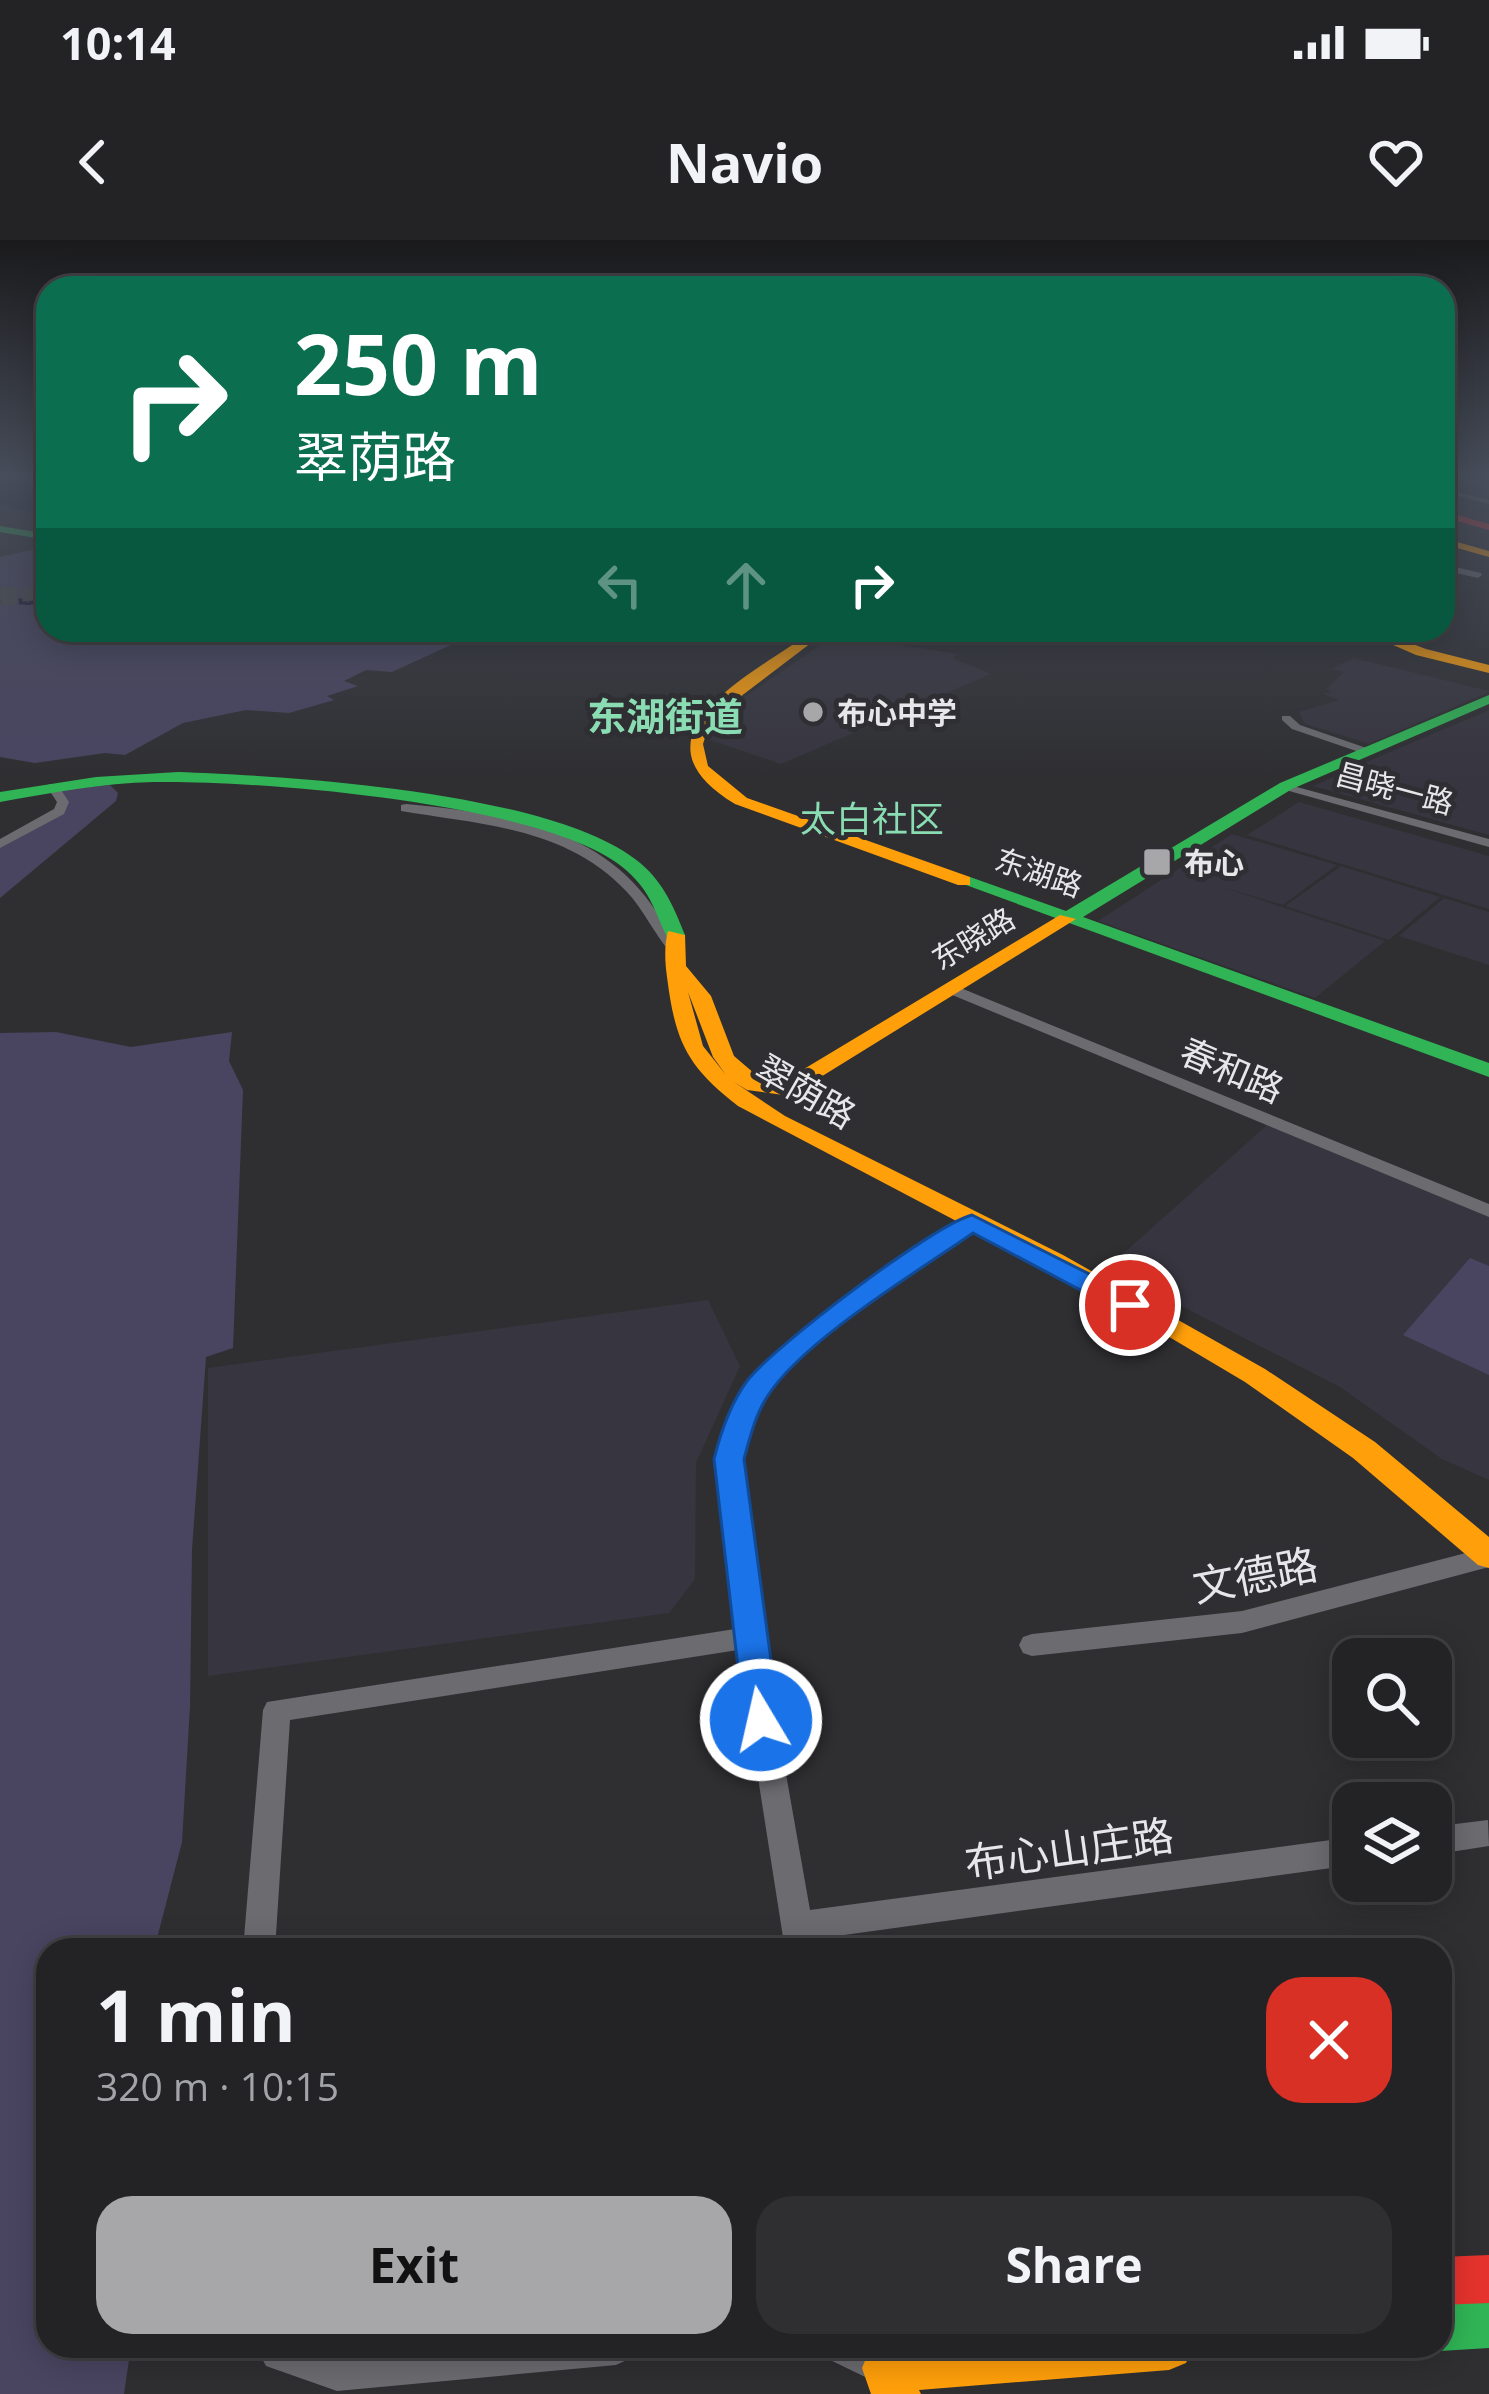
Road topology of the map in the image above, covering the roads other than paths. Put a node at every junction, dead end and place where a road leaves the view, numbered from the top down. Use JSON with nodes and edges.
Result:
{"nodes":[{"id":1,"x":806,"y":642,"type":"edge"},
{"id":2,"x":1397,"y":642,"type":"edge"},
{"id":3,"x":1412,"y":642,"type":"edge"},
{"id":4,"x":1489,"y":668,"type":"edge"},
{"id":5,"x":1489,"y":698,"type":"edge"},
{"id":6,"x":1286,"y":718,"type":"dead end"},
{"id":7,"x":1369,"y":751,"type":"junction"},
{"id":8,"x":1286,"y":786,"type":"junction"},
{"id":9,"x":53,"y":788,"type":"junction"},
{"id":10,"x":0,"y":797,"type":"edge"},
{"id":11,"x":406,"y":808,"type":"dead end"},
{"id":12,"x":1489,"y":843,"type":"edge"},
{"id":13,"x":0,"y":844,"type":"edge"},
{"id":14,"x":1071,"y":917,"type":"junction"},
{"id":15,"x":675,"y":958,"type":"junction"},
{"id":16,"x":951,"y":989,"type":"junction"},
{"id":17,"x":1489,"y":1070,"type":"edge"},
{"id":18,"x":1489,"y":1211,"type":"edge"},
{"id":19,"x":972,"y":1222,"type":"junction"},
{"id":20,"x":1489,"y":1557,"type":"edge"},
{"id":21,"x":749,"y":1638,"type":"junction"},
{"id":22,"x":1032,"y":1645,"type":"dead end"},
{"id":23,"x":1488,"y":1833,"type":"edge"},
{"id":24,"x":1452,"y":1838,"type":"edge"},
{"id":25,"x":1332,"y":1854,"type":"edge"},
{"id":26,"x":261,"y":1938,"type":"edge"},
{"id":27,"x":799,"y":1938,"type":"edge"},
{"id":28,"x":805,"y":1938,"type":"edge"},
{"id":29,"x":1489,"y":2279,"type":"edge"},
{"id":30,"x":1452,"y":2281,"type":"edge"},
{"id":31,"x":1489,"y":2324,"type":"edge"},
{"id":32,"x":1452,"y":2326,"type":"edge"},
{"id":33,"x":293,"y":2358,"type":"edge"},
{"id":34,"x":487,"y":2358,"type":"edge"},
{"id":35,"x":1028,"y":2358,"type":"edge"},
{"id":36,"x":887,"y":2370,"type":"edge"}],
"edges":[{"from":1,"to":14,"type":"main road","name":"东湖路"},
{"from":2,"to":4,"type":"main road"},
{"from":3,"to":4,"type":"main road"},
{"from":5,"to":7,"type":"main road","name":"东晓路"},
{"from":6,"to":7,"type":"street"},
{"from":7,"to":8,"type":"main road","name":"东晓路"},
{"from":8,"to":12,"type":"street","name":"昌晓一路"},
{"from":8,"to":14,"type":"main road","name":"东晓路"},
{"from":9,"to":10,"type":"main road","name":"翠荫路"},
{"from":9,"to":13,"type":"street"},
{"from":9,"to":15,"type":"main road","name":"翠荫路"},
{"from":11,"to":15,"type":"street"},
{"from":14,"to":16,"type":"main road","name":"东晓路"},
{"from":14,"to":17,"type":"main road","name":"东湖路"},
{"from":15,"to":16,"type":"main road","name":"东晓路"},
{"from":15,"to":19,"type":"main road","name":"翠荫路"},
{"from":16,"to":18,"type":"street","name":"春和路"},
{"from":19,"to":20,"type":"main road","name":"翠荫路"},
{"from":19,"to":21,"type":"street"},
{"from":20,"to":22,"type":"street","name":"文德路"},
{"from":21,"to":26,"type":"street"},
{"from":21,"to":27,"type":"street"},
{"from":23,"to":24,"type":"street"},
{"from":25,"to":28,"type":"street","name":"布心山庄路"},
{"from":29,"to":30,"type":"main road"},
{"from":31,"to":32,"type":"main road"},
{"from":33,"to":34,"type":"street"},
{"from":35,"to":36,"type":"main road"}]}
